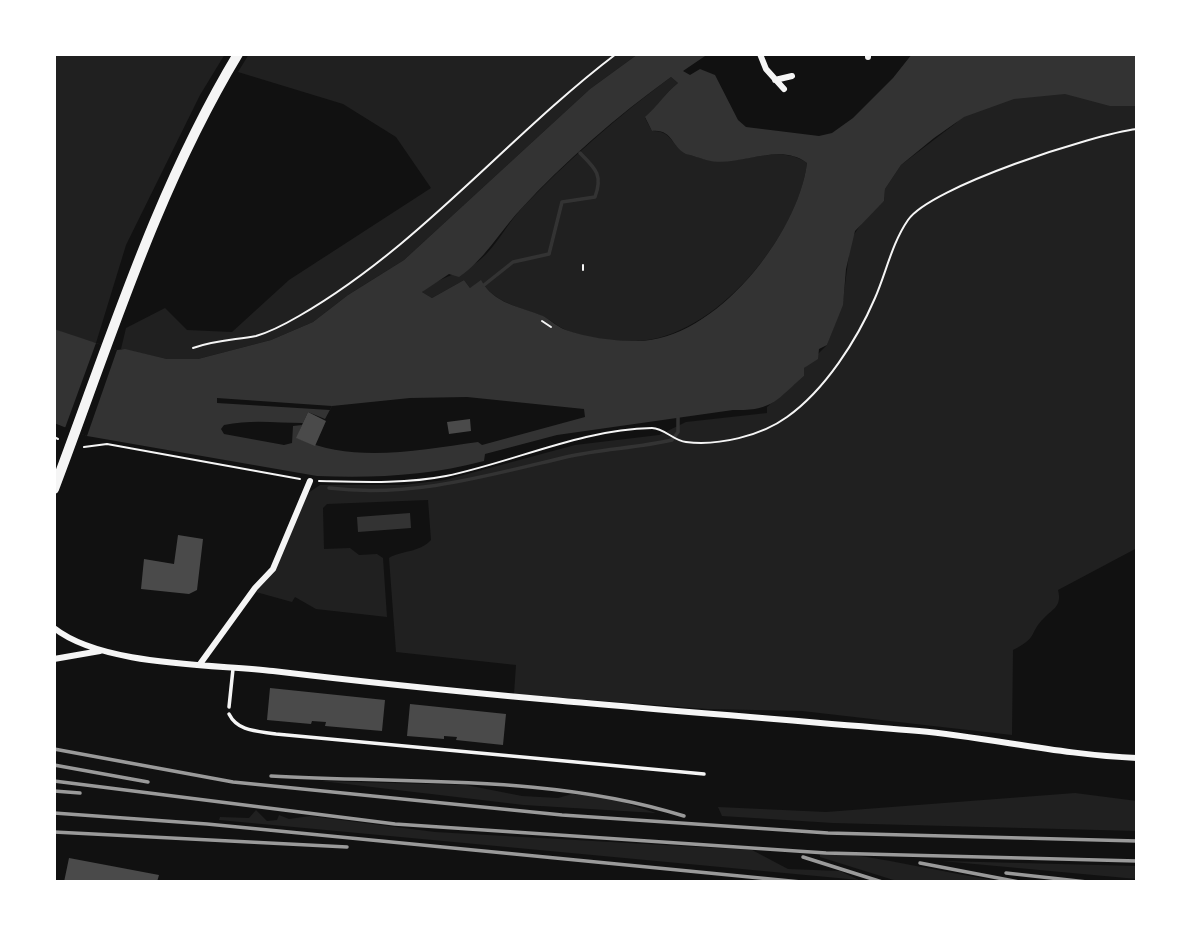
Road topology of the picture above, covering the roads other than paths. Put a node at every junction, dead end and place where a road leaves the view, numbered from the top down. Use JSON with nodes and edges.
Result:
{"nodes":[{"id":1,"x":238,"y":54,"type":"edge"},
{"id":2,"x":760,"y":54,"type":"edge"},
{"id":3,"x":792,"y":76,"type":"dead end"},
{"id":4,"x":775,"y":80,"type":"junction"},
{"id":5,"x":784,"y":89,"type":"dead end"},
{"id":6,"x":310,"y":481,"type":"road end"},
{"id":7,"x":54,"y":489,"type":"edge"},
{"id":8,"x":54,"y":628,"type":"edge"},
{"id":9,"x":100,"y":651,"type":"junction"},
{"id":10,"x":54,"y":659,"type":"edge"},
{"id":11,"x":201,"y":664,"type":"junction"},
{"id":12,"x":233,"y":667,"type":"junction"},
{"id":13,"x":229,"y":707,"type":"dead end"},
{"id":14,"x":229,"y":714,"type":"dead end"},
{"id":15,"x":1137,"y":758,"type":"edge"},
{"id":16,"x":704,"y":775,"type":"dead end"}],
"edges":[{"from":1,"to":7,"type":"main road"},
{"from":2,"to":4,"type":"street"},
{"from":3,"to":4,"type":"street"},
{"from":4,"to":5,"type":"street"},
{"from":6,"to":11,"type":"street"},
{"from":8,"to":9,"type":"street"},
{"from":9,"to":10,"type":"street"},
{"from":9,"to":11,"type":"street"},
{"from":11,"to":12,"type":"street"},
{"from":12,"to":13,"type":"lane"},
{"from":12,"to":15,"type":"street"},
{"from":14,"to":16,"type":"lane"}]}
